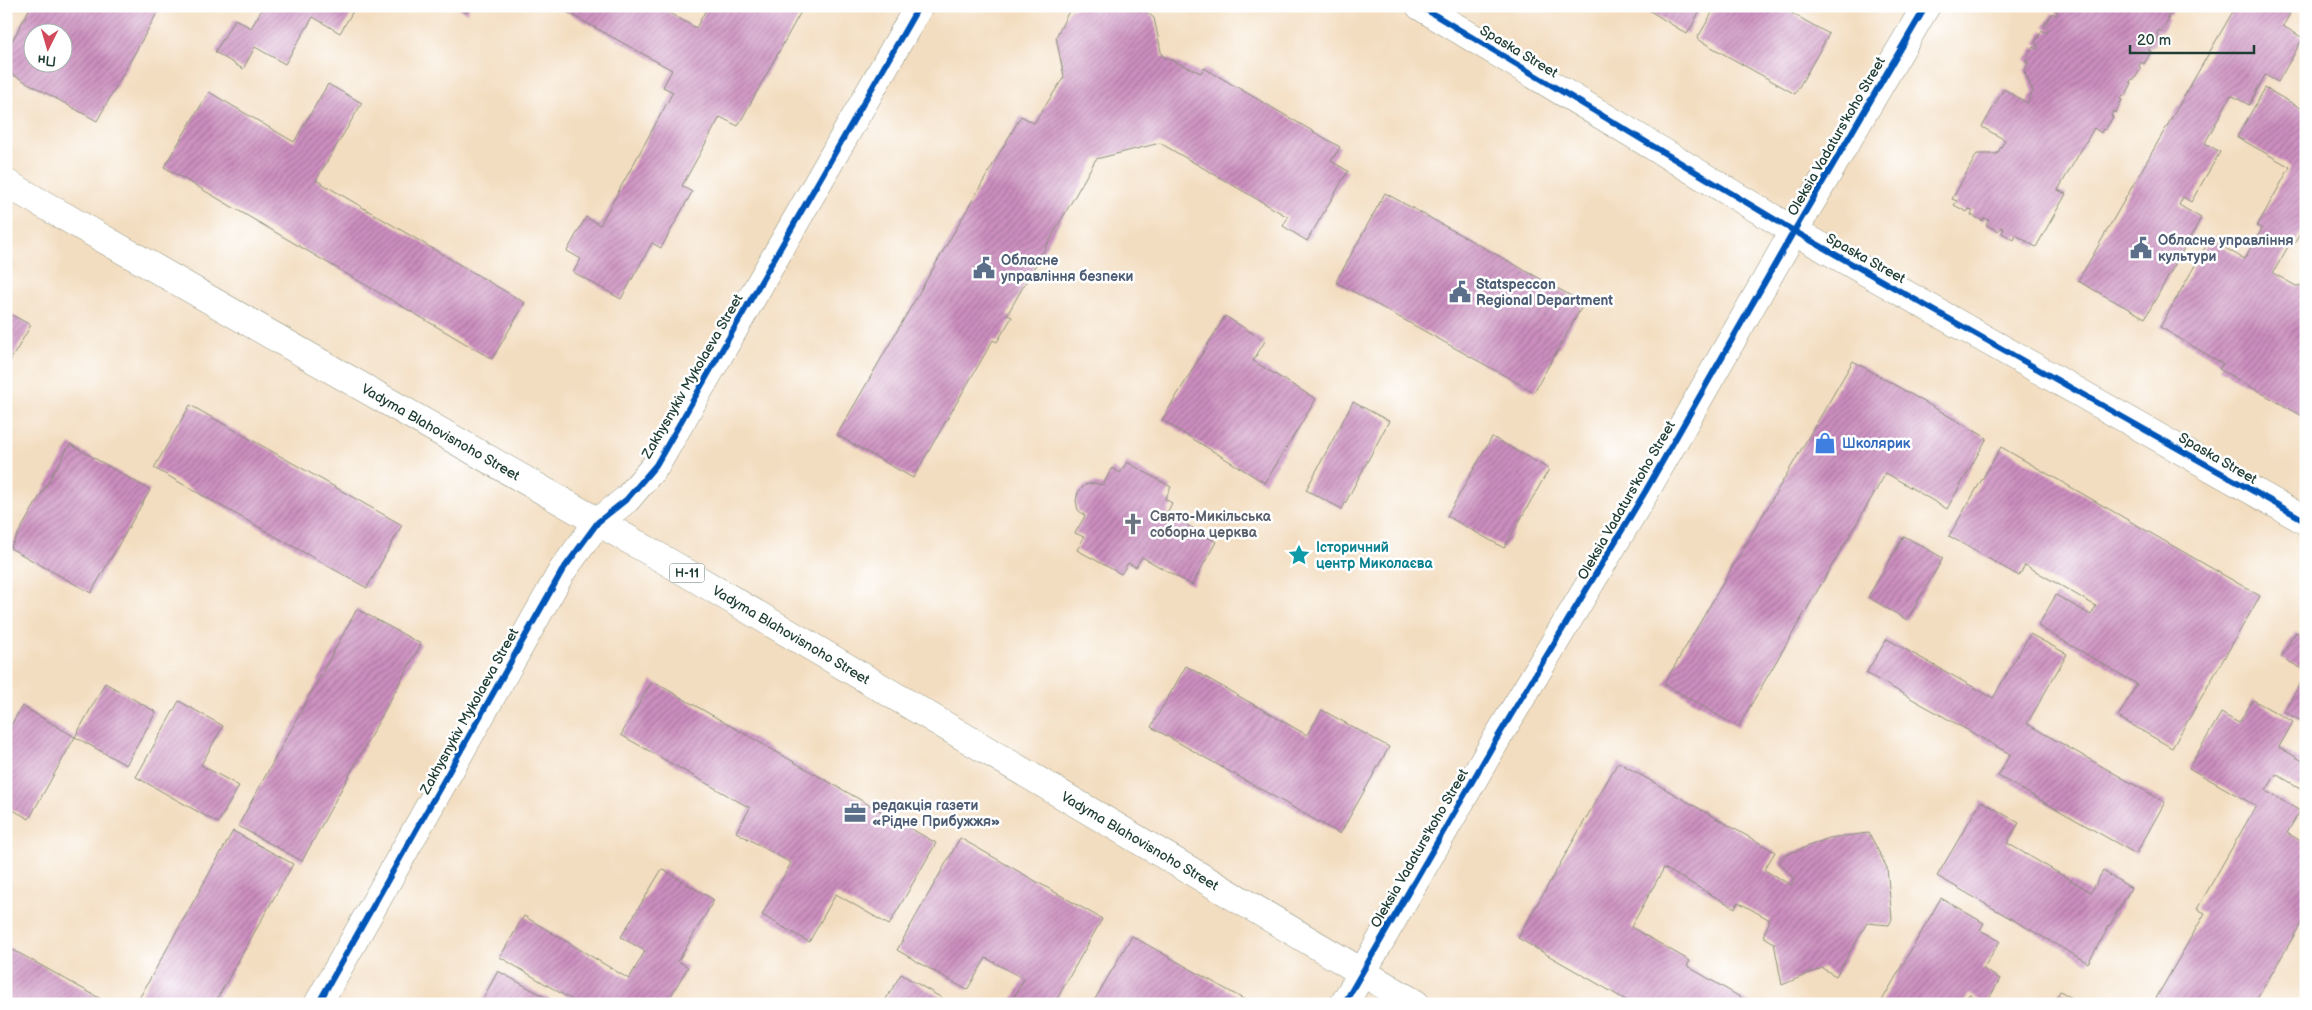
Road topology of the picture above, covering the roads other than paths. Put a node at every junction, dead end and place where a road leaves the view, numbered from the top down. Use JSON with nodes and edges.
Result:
{"nodes":[{"id":1,"x":919,"y":6,"type":"edge"},
{"id":2,"x":1420,"y":6,"type":"edge"},
{"id":3,"x":1926,"y":6,"type":"edge"},
{"id":4,"x":6,"y":183,"type":"edge"},
{"id":5,"x":1794,"y":231,"type":"junction"},
{"id":6,"x":598,"y":522,"type":"junction"},
{"id":7,"x":2306,"y":522,"type":"edge"},
{"id":8,"x":1362,"y":972,"type":"junction"},
{"id":9,"x":318,"y":1004,"type":"edge"},
{"id":10,"x":1344,"y":1004,"type":"edge"},
{"id":11,"x":1416,"y":1004,"type":"edge"}],
"edges":[{"from":1,"to":6,"type":"street","name":"Zakhysnykiv Mykolaeva Street"},
{"from":2,"to":5,"type":"street","name":"Spaska Street"},
{"from":3,"to":5,"type":"street","name":"Oleksia Vadaturs'koho Street"},
{"from":4,"to":6,"type":"street","name":"Vadyma Blahovisnoho Street","number":"Н-11"},
{"from":5,"to":7,"type":"street","name":"Spaska Street"},
{"from":5,"to":8,"type":"street","name":"Oleksia Vadaturs'koho Street"},
{"from":6,"to":8,"type":"street","name":"Vadyma Blahovisnoho Street","number":"Н-11"},
{"from":6,"to":9,"type":"street","name":"Zakhysnykiv Mykolaeva Street"},
{"from":8,"to":10,"type":"street","name":"Oleksia Vadaturs'koho Street"},
{"from":8,"to":11,"type":"street","name":"Vadyma Blahovisnoho Street","number":"Н-11"}]}
